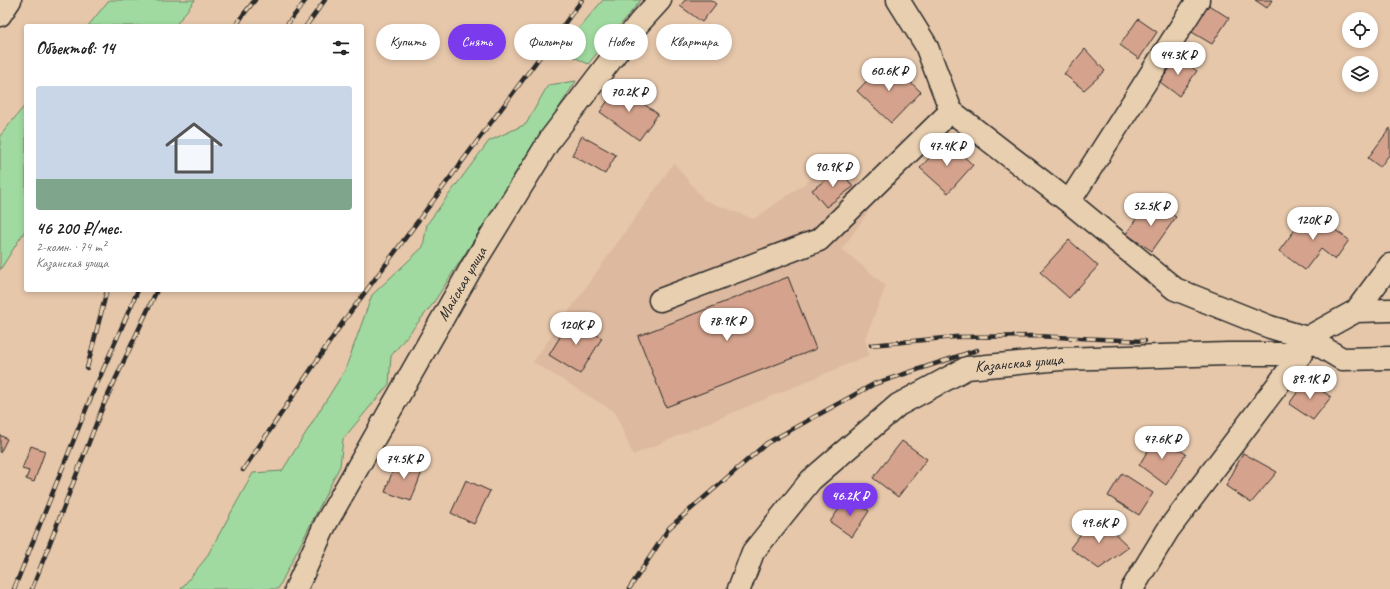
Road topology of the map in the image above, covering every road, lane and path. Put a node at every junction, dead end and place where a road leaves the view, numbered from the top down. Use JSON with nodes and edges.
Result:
{"nodes":[{"id":1,"x":10,"y":0,"type":"edge"},
{"id":2,"x":660,"y":0,"type":"edge"},
{"id":3,"x":898,"y":0,"type":"edge"},
{"id":4,"x":1198,"y":0,"type":"edge"},
{"id":5,"x":0,"y":15,"type":"edge"},
{"id":6,"x":951,"y":111,"type":"junction"},
{"id":7,"x":1069,"y":202,"type":"junction"},
{"id":8,"x":1390,"y":264,"type":"edge"},
{"id":9,"x":660,"y":300,"type":"dead end"},
{"id":10,"x":1390,"y":310,"type":"edge"},
{"id":11,"x":1356,"y":311,"type":"junction"},
{"id":12,"x":1304,"y":346,"type":"junction"},
{"id":13,"x":1390,"y":358,"type":"edge"},
{"id":14,"x":296,"y":589,"type":"edge"},
{"id":15,"x":738,"y":589,"type":"edge"},
{"id":16,"x":1132,"y":589,"type":"edge"}],
"edges":[{"from":1,"to":5,"type":"street"},
{"from":2,"to":14,"type":"street","name":"Майская улица"},
{"from":3,"to":6,"type":"street"},
{"from":4,"to":7,"type":"street"},
{"from":6,"to":7,"type":"street"},
{"from":6,"to":9,"type":"street"},
{"from":7,"to":12,"type":"street"},
{"from":8,"to":11,"type":"street"},
{"from":10,"to":11,"type":"street"},
{"from":11,"to":12,"type":"street"},
{"from":12,"to":13,"type":"street"},
{"from":12,"to":15,"type":"street","name":"Казанская улица"},
{"from":12,"to":16,"type":"street"}]}
